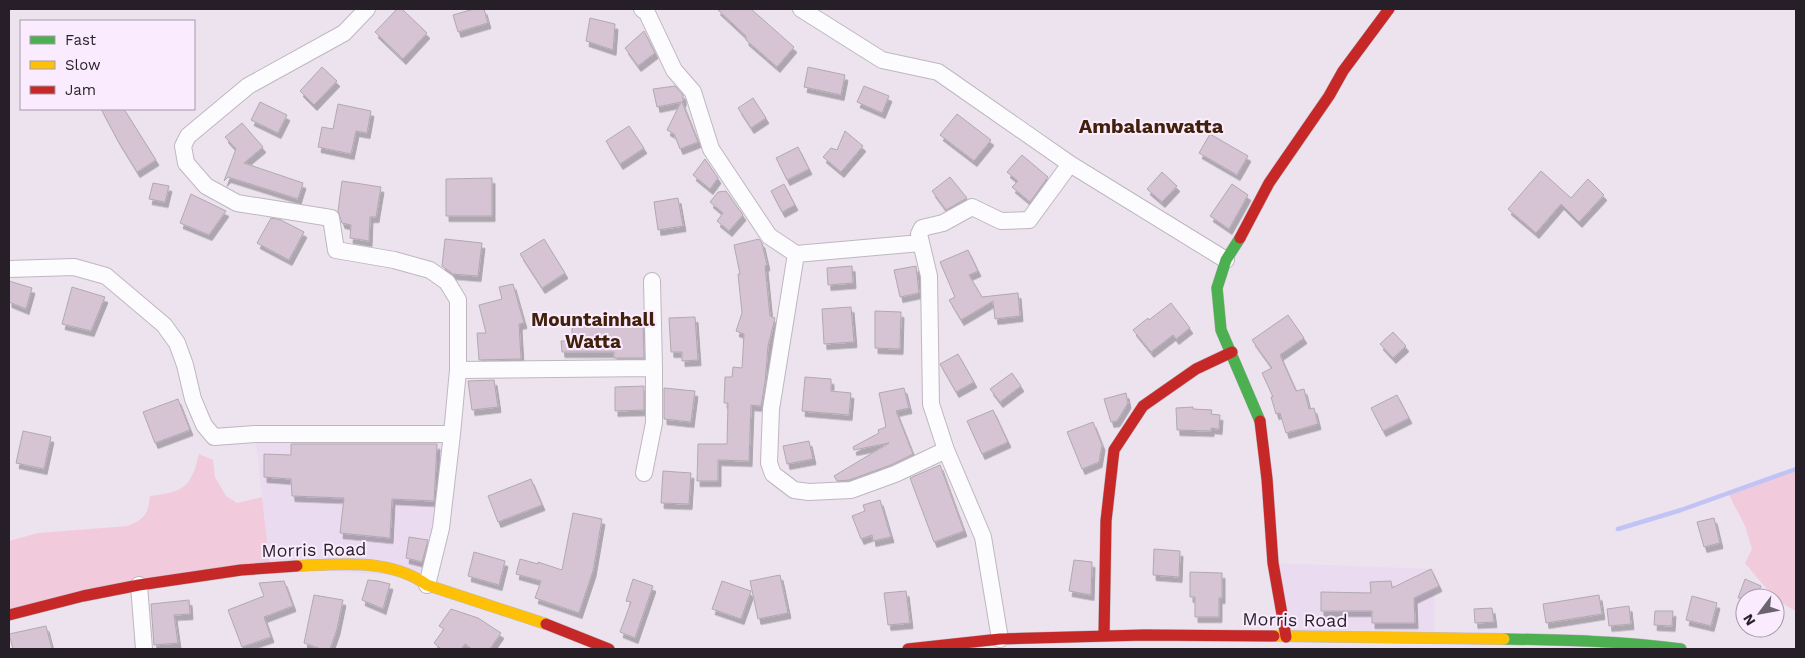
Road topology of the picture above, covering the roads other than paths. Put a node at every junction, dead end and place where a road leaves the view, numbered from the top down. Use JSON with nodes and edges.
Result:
{"nodes":[{"id":1,"x":367,"y":9,"type":"edge"},
{"id":2,"x":642,"y":9,"type":"edge"},
{"id":3,"x":801,"y":9,"type":"edge"},
{"id":4,"x":1389,"y":9,"type":"edge"},
{"id":5,"x":1070,"y":164,"type":"junction"},
{"id":6,"x":921,"y":243,"type":"junction"},
{"id":7,"x":796,"y":254,"type":"junction"},
{"id":8,"x":1226,"y":260,"type":"junction"},
{"id":9,"x":9,"y":269,"type":"edge"},
{"id":10,"x":652,"y":281,"type":"dead end"},
{"id":11,"x":1232,"y":352,"type":"junction"},
{"id":12,"x":654,"y":368,"type":"junction"},
{"id":13,"x":458,"y":370,"type":"junction"},
{"id":14,"x":452,"y":434,"type":"junction"},
{"id":15,"x":946,"y":450,"type":"junction"},
{"id":16,"x":644,"y":473,"type":"dead end"},
{"id":17,"x":139,"y":584,"type":"junction"},
{"id":18,"x":428,"y":584,"type":"junction"},
{"id":19,"x":9,"y":615,"type":"edge"},
{"id":20,"x":1144,"y":634,"type":"junction"},
{"id":21,"x":1104,"y":636,"type":"junction"},
{"id":22,"x":1286,"y":637,"type":"junction"},
{"id":23,"x":1000,"y":639,"type":"junction"},
{"id":24,"x":144,"y":649,"type":"edge"},
{"id":25,"x":609,"y":649,"type":"edge"},
{"id":26,"x":908,"y":649,"type":"edge"},
{"id":27,"x":1144,"y":649,"type":"edge"},
{"id":28,"x":1681,"y":649,"type":"edge"}],
"edges":[{"from":1,"to":13,"type":"street"},
{"from":2,"to":7,"type":"street"},
{"from":3,"to":5,"type":"street"},
{"from":4,"to":8,"type":"main road"},
{"from":5,"to":6,"type":"street"},
{"from":5,"to":8,"type":"street"},
{"from":6,"to":7,"type":"street"},
{"from":6,"to":15,"type":"street"},
{"from":7,"to":15,"type":"street"},
{"from":8,"to":11,"type":"main road"},
{"from":9,"to":14,"type":"street"},
{"from":10,"to":12,"type":"street"},
{"from":11,"to":21,"type":"main road"},
{"from":11,"to":22,"type":"main road"},
{"from":12,"to":13,"type":"street"},
{"from":12,"to":16,"type":"street"},
{"from":13,"to":14,"type":"street"},
{"from":14,"to":18,"type":"street"},
{"from":15,"to":23,"type":"street"},
{"from":17,"to":18,"type":"main road","name":"Morris Road"},
{"from":17,"to":19,"type":"main road","name":"Morris Road"},
{"from":17,"to":24,"type":"street"},
{"from":18,"to":25,"type":"main road","name":"Morris Road"},
{"from":20,"to":21,"type":"main road","name":"Morris Road"},
{"from":20,"to":22,"type":"main road","name":"Morris Road"},
{"from":20,"to":27,"type":"main road"},
{"from":21,"to":23,"type":"main road","name":"Morris Road"},
{"from":22,"to":28,"type":"main road","name":"Morris Road"},
{"from":23,"to":26,"type":"main road","name":"Morris Road"}]}
